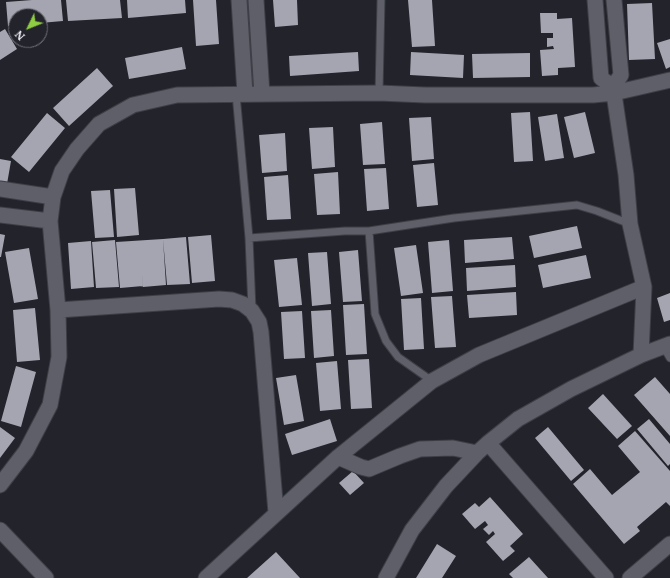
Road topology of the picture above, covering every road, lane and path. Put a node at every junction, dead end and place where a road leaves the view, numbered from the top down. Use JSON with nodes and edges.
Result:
{"nodes":[{"id":1,"x":239,"y":0,"type":"edge"},
{"id":2,"x":256,"y":0,"type":"edge"},
{"id":3,"x":381,"y":0,"type":"edge"},
{"id":4,"x":594,"y":0,"type":"edge"},
{"id":5,"x":614,"y":0,"type":"edge"},
{"id":6,"x":670,"y":80,"type":"edge"},
{"id":7,"x":613,"y":90,"type":"junction"},
{"id":8,"x":379,"y":93,"type":"junction"},
{"id":9,"x":240,"y":94,"type":"junction"},
{"id":10,"x":262,"y":94,"type":"junction"},
{"id":11,"x":0,"y":189,"type":"edge"},
{"id":12,"x":53,"y":197,"type":"junction"},
{"id":13,"x":0,"y":215,"type":"edge"},
{"id":14,"x":50,"y":222,"type":"junction"},
{"id":15,"x":630,"y":224,"type":"junction"},
{"id":16,"x":368,"y":231,"type":"junction"},
{"id":17,"x":249,"y":238,"type":"junction"},
{"id":18,"x":644,"y":287,"type":"junction"},
{"id":19,"x":58,"y":310,"type":"junction"},
{"id":20,"x":252,"y":312,"type":"junction"},
{"id":21,"x":668,"y":350,"type":"edge"},
{"id":22,"x":641,"y":355,"type":"junction"},
{"id":23,"x":432,"y":381,"type":"junction"},
{"id":24,"x":488,"y":443,"type":"junction"},
{"id":25,"x":477,"y":453,"type":"junction"},
{"id":26,"x":338,"y":457,"type":"junction"},
{"id":27,"x":0,"y":485,"type":"edge"},
{"id":28,"x":276,"y":513,"type":"junction"},
{"id":29,"x":0,"y":530,"type":"edge"},
{"id":30,"x":670,"y":544,"type":"edge"},
{"id":31,"x":46,"y":578,"type":"edge"},
{"id":32,"x":206,"y":578,"type":"edge"},
{"id":33,"x":386,"y":578,"type":"edge"},
{"id":34,"x":606,"y":578,"type":"edge"},
{"id":35,"x":630,"y":578,"type":"edge"}],
"edges":[{"from":1,"to":9,"type":"street"},
{"from":2,"to":10,"type":"street"},
{"from":3,"to":8,"type":"lane"},
{"from":4,"to":7,"type":"street"},
{"from":5,"to":7,"type":"street"},
{"from":6,"to":7,"type":"street"},
{"from":7,"to":8,"type":"street"},
{"from":7,"to":15,"type":"street"},
{"from":8,"to":10,"type":"street"},
{"from":9,"to":10,"type":"street"},
{"from":9,"to":12,"type":"street"},
{"from":9,"to":17,"type":"lane"},
{"from":11,"to":12,"type":"street"},
{"from":12,"to":14,"type":"street"},
{"from":13,"to":14,"type":"street"},
{"from":14,"to":19,"type":"street"},
{"from":15,"to":16,"type":"lane"},
{"from":15,"to":18,"type":"street"},
{"from":16,"to":17,"type":"lane"},
{"from":16,"to":23,"type":"lane"},
{"from":17,"to":20,"type":"lane"},
{"from":18,"to":22,"type":"street"},
{"from":18,"to":23,"type":"street"},
{"from":19,"to":20,"type":"street"},
{"from":19,"to":27,"type":"street"},
{"from":20,"to":28,"type":"street"},
{"from":21,"to":22,"type":"street"},
{"from":22,"to":24,"type":"street"},
{"from":23,"to":26,"type":"street"},
{"from":24,"to":25,"type":"street"},
{"from":24,"to":34,"type":"street"},
{"from":25,"to":26,"type":"street"},
{"from":25,"to":33,"type":"street"},
{"from":26,"to":28,"type":"street"},
{"from":28,"to":32,"type":"street"},
{"from":29,"to":31,"type":"street"},
{"from":30,"to":35,"type":"street"}]}
